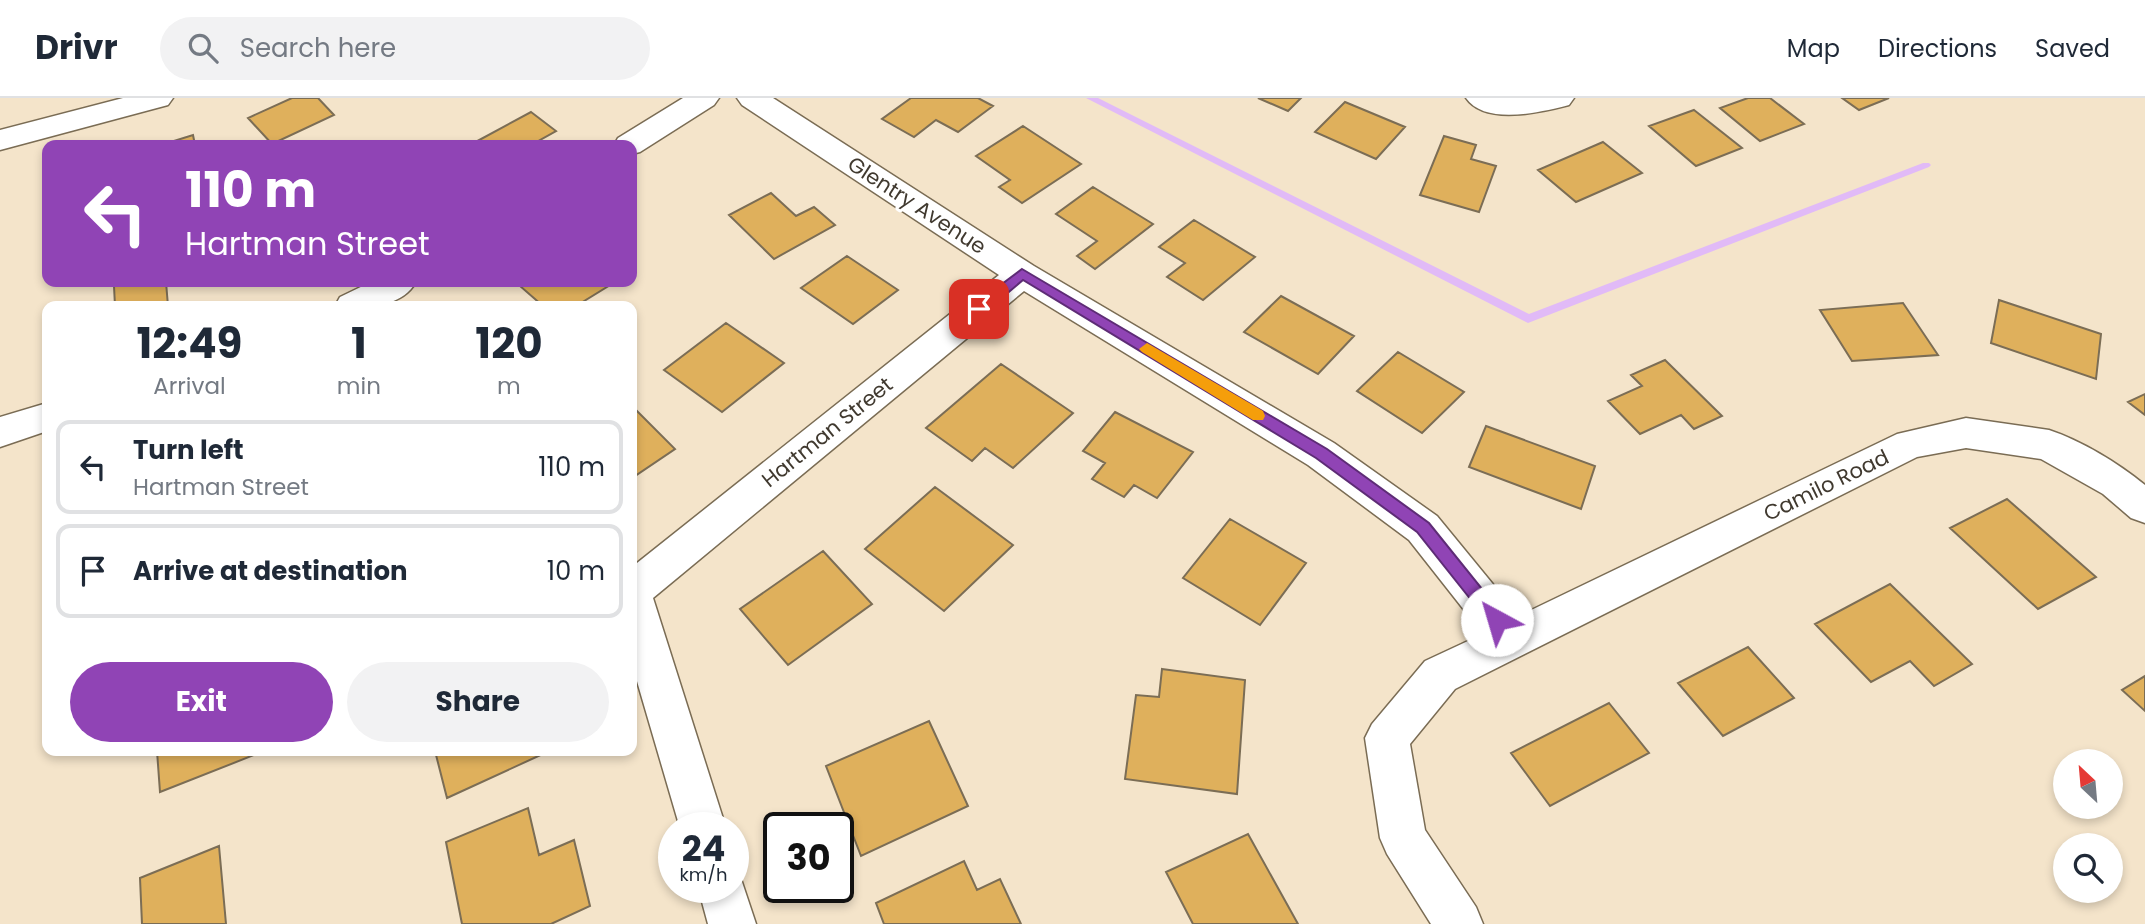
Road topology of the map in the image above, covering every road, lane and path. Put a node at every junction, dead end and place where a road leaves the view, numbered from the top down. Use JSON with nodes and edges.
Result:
{"nodes":[{"id":1,"x":158,"y":98,"type":"edge"},
{"id":2,"x":704,"y":98,"type":"edge"},
{"id":3,"x":752,"y":98,"type":"edge"},
{"id":4,"x":1480,"y":98,"type":"edge"},
{"id":5,"x":1559,"y":98,"type":"edge"},
{"id":6,"x":0,"y":140,"type":"edge"},
{"id":7,"x":637,"y":140,"type":"edge"},
{"id":8,"x":1022,"y":274,"type":"junction"},
{"id":9,"x":389,"y":287,"type":"edge"},
{"id":10,"x":362,"y":301,"type":"edge"},
{"id":11,"x":42,"y":418,"type":"edge"},
{"id":12,"x":0,"y":432,"type":"edge"},
{"id":13,"x":2145,"y":507,"type":"edge"},
{"id":14,"x":637,"y":589,"type":"edge"},
{"id":15,"x":637,"y":610,"type":"edge"},
{"id":16,"x":1512,"y":639,"type":"junction"},
{"id":17,"x":698,"y":812,"type":"edge"},
{"id":18,"x":726,"y":903,"type":"edge"},
{"id":19,"x":732,"y":924,"type":"edge"},
{"id":20,"x":1459,"y":924,"type":"edge"}],
"edges":[{"from":1,"to":6,"type":"street"},
{"from":2,"to":7,"type":"street"},
{"from":3,"to":8,"type":"street","name":"Glentry Avenue"},
{"from":4,"to":5,"type":"street"},
{"from":8,"to":14,"type":"street","name":"Hartman Street"},
{"from":8,"to":16,"type":"street","name":"Glentry Avenue"},
{"from":9,"to":10,"type":"street"},
{"from":11,"to":12,"type":"street"},
{"from":13,"to":16,"type":"street","name":"Camilo Road"},
{"from":15,"to":17,"type":"street","name":"Hartman Street"},
{"from":16,"to":20,"type":"street","name":"Camilo Road"},
{"from":18,"to":19,"type":"street"}]}
